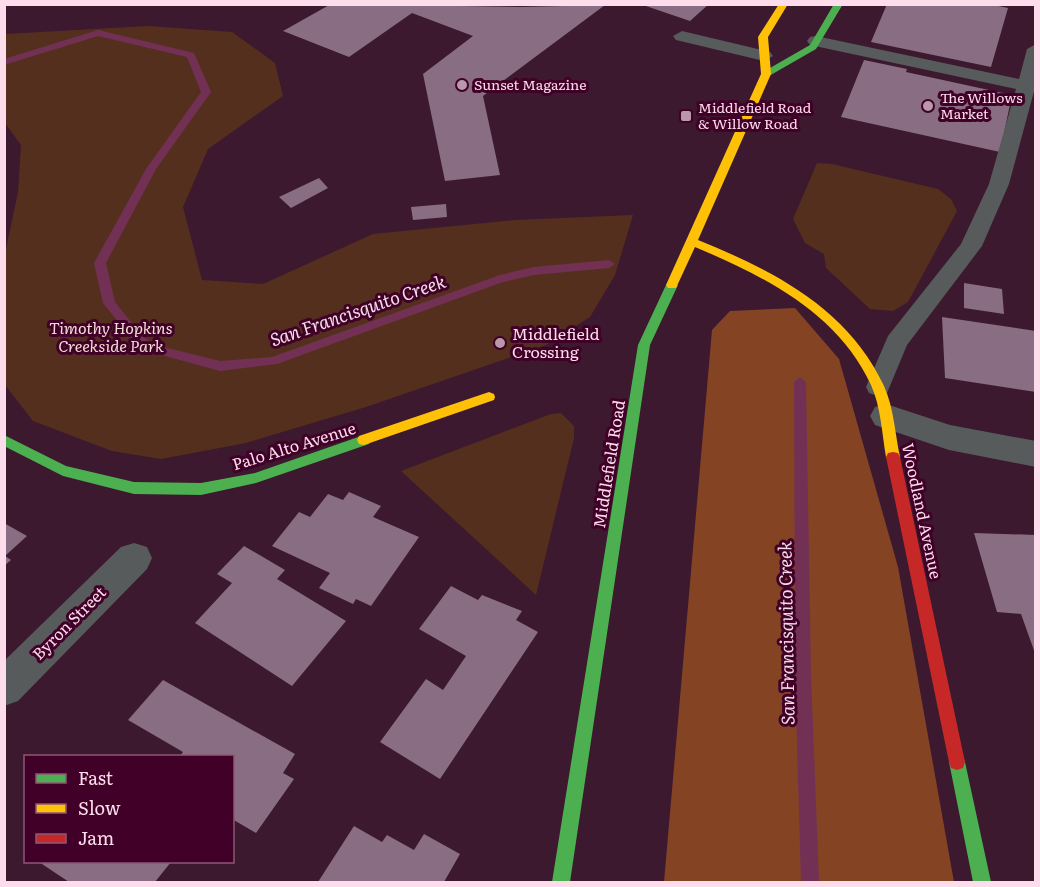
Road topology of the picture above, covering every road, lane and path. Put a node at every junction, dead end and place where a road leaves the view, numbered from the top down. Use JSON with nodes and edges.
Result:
{"nodes":[{"id":1,"x":784,"y":4,"type":"edge"},
{"id":2,"x":839,"y":4,"type":"edge"},
{"id":3,"x":682,"y":36,"type":"dead end"},
{"id":4,"x":816,"y":41,"type":"junction"},
{"id":5,"x":1035,"y":50,"type":"edge"},
{"id":6,"x":764,"y":56,"type":"junction"},
{"id":7,"x":766,"y":74,"type":"junction"},
{"id":8,"x":1026,"y":86,"type":"junction"},
{"id":9,"x":690,"y":241,"type":"junction"},
{"id":10,"x":489,"y":396,"type":"dead end"},
{"id":11,"x":882,"y":402,"type":"junction"},
{"id":12,"x":4,"y":440,"type":"edge"},
{"id":13,"x":1035,"y":454,"type":"edge"},
{"id":14,"x":134,"y":558,"type":"dead end"},
{"id":15,"x":4,"y":688,"type":"edge"},
{"id":16,"x":561,"y":882,"type":"edge"},
{"id":17,"x":982,"y":882,"type":"edge"}],
"edges":[{"from":1,"to":6,"type":"main road"},
{"from":2,"to":4,"type":"main road"},
{"from":3,"to":6,"type":"lane"},
{"from":4,"to":7,"type":"main road"},
{"from":4,"to":8,"type":"lane"},
{"from":5,"to":8,"type":"lane"},
{"from":6,"to":7,"type":"main road"},
{"from":7,"to":9,"type":"main road","name":"Middlefield Road"},
{"from":8,"to":11,"type":"lane"},
{"from":9,"to":11,"type":"main road","name":"Woodland Avenue"},
{"from":9,"to":16,"type":"main road","name":"Middlefield Road"},
{"from":10,"to":12,"type":"main road","name":"Palo Alto Avenue"},
{"from":11,"to":13,"type":"street"},
{"from":11,"to":17,"type":"main road","name":"Woodland Avenue"},
{"from":14,"to":15,"type":"street","name":"Byron Street"}]}
